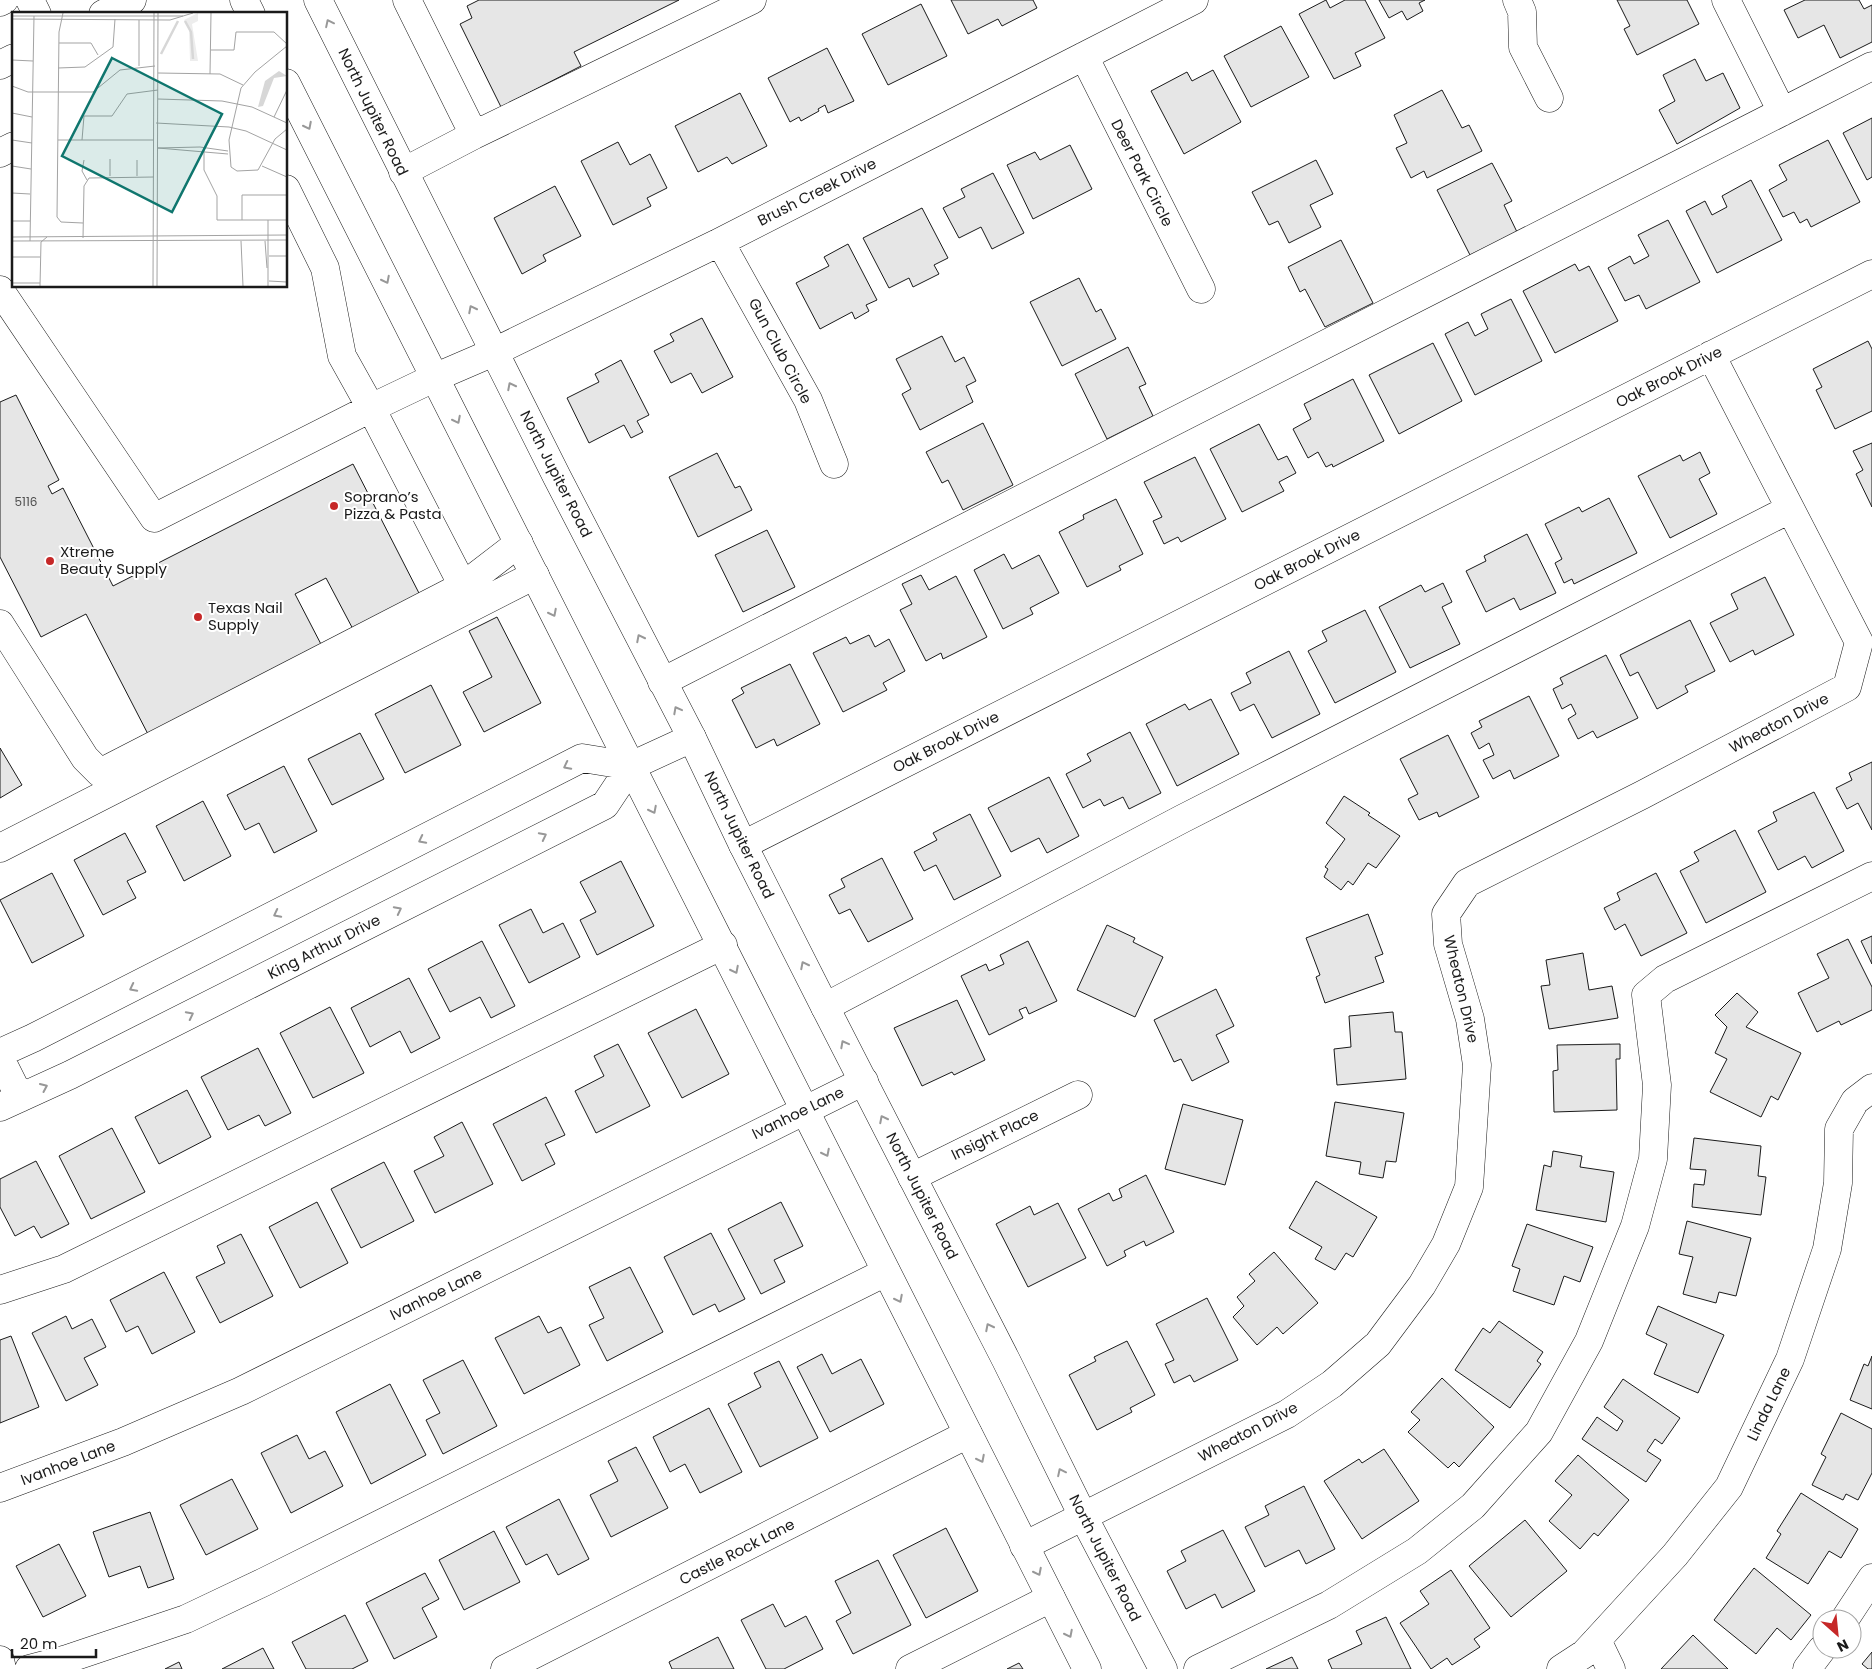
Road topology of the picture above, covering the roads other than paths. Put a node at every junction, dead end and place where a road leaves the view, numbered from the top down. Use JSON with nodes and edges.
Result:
{"nodes":[{"id":1,"x":4,"y":0,"type":"edge"},
{"id":2,"x":30,"y":0,"type":"edge"},
{"id":3,"x":132,"y":0,"type":"edge"},
{"id":4,"x":244,"y":0,"type":"edge"},
{"id":5,"x":318,"y":0,"type":"edge"},
{"id":6,"x":407,"y":0,"type":"edge"},
{"id":7,"x":752,"y":0,"type":"edge"},
{"id":8,"x":1194,"y":0,"type":"edge"},
{"id":9,"x":1517,"y":0,"type":"edge"},
{"id":10,"x":1726,"y":0,"type":"edge"},
{"id":11,"x":0,"y":2,"type":"edge"},
{"id":12,"x":36,"y":12,"type":"edge"},
{"id":13,"x":108,"y":12,"type":"edge"},
{"id":14,"x":250,"y":12,"type":"edge"},
{"id":15,"x":1084,"y":56,"type":"junction"},
{"id":16,"x":12,"y":59,"type":"edge"},
{"id":17,"x":0,"y":65,"type":"edge"},
{"id":18,"x":1872,"y":66,"type":"edge"},
{"id":19,"x":288,"y":86,"type":"edge"},
{"id":20,"x":1549,"y":98,"type":"dead end"},
{"id":21,"x":1782,"y":112,"type":"junction"},
{"id":22,"x":474,"y":135,"type":"junction"},
{"id":23,"x":12,"y":147,"type":"edge"},
{"id":24,"x":0,"y":153,"type":"edge"},
{"id":25,"x":403,"y":172,"type":"junction"},
{"id":26,"x":288,"y":193,"type":"edge"},
{"id":27,"x":720,"y":242,"type":"junction"},
{"id":28,"x":1872,"y":274,"type":"edge"},
{"id":29,"x":1201,"y":289,"type":"dead end"},
{"id":30,"x":0,"y":290,"type":"edge"},
{"id":31,"x":494,"y":352,"type":"junction"},
{"id":32,"x":1711,"y":355,"type":"junction"},
{"id":33,"x":436,"y":377,"type":"junction"},
{"id":34,"x":371,"y":408,"type":"junction"},
{"id":35,"x":834,"y":464,"type":"dead end"},
{"id":36,"x":1790,"y":509,"type":"junction"},
{"id":37,"x":519,"y":543,"type":"junction"},
{"id":38,"x":534,"y":575,"type":"junction"},
{"id":39,"x":462,"y":586,"type":"junction"},
{"id":40,"x":0,"y":624,"type":"edge"},
{"id":41,"x":662,"y":682,"type":"junction"},
{"id":42,"x":692,"y":738,"type":"junction"},
{"id":43,"x":631,"y":766,"type":"junction"},
{"id":44,"x":742,"y":844,"type":"junction"},
{"id":45,"x":0,"y":848,"type":"edge"},
{"id":46,"x":1872,"y":876,"type":"edge"},
{"id":47,"x":722,"y":945,"type":"junction"},
{"id":48,"x":825,"y":1007,"type":"junction"},
{"id":49,"x":0,"y":1053,"type":"edge"},
{"id":50,"x":0,"y":1058,"type":"edge"},
{"id":51,"x":864,"y":1081,"type":"junction"},
{"id":52,"x":1872,"y":1088,"type":"edge"},
{"id":53,"x":1078,"y":1094,"type":"dead end"},
{"id":54,"x":10,"y":1102,"type":"edge"},
{"id":55,"x":805,"y":1110,"type":"junction"},
{"id":56,"x":912,"y":1176,"type":"junction"},
{"id":57,"x":886,"y":1272,"type":"junction"},
{"id":58,"x":0,"y":1290,"type":"edge"},
{"id":59,"x":968,"y":1434,"type":"junction"},
{"id":60,"x":0,"y":1488,"type":"edge"},
{"id":61,"x":1083,"y":1516,"type":"junction"},
{"id":62,"x":1024,"y":1546,"type":"junction"},
{"id":63,"x":1872,"y":1578,"type":"edge"},
{"id":64,"x":1052,"y":1598,"type":"junction"},
{"id":65,"x":1852,"y":1609,"type":"edge"},
{"id":66,"x":1596,"y":1640,"type":"junction"},
{"id":67,"x":1814,"y":1659,"type":"edge"},
{"id":68,"x":0,"y":1660,"type":"edge"},
{"id":69,"x":2,"y":1669,"type":"edge"},
{"id":70,"x":29,"y":1669,"type":"edge"},
{"id":71,"x":506,"y":1669,"type":"edge"},
{"id":72,"x":910,"y":1669,"type":"edge"},
{"id":73,"x":1087,"y":1669,"type":"edge"},
{"id":74,"x":1163,"y":1669,"type":"edge"},
{"id":75,"x":1198,"y":1669,"type":"edge"},
{"id":76,"x":1561,"y":1669,"type":"edge"},
{"id":77,"x":1611,"y":1669,"type":"edge"},
{"id":78,"x":1806,"y":1669,"type":"edge"}],
"edges":[{"from":1,"to":11,"type":"street"},
{"from":2,"to":12,"type":"street"},
{"from":3,"to":13,"type":"street"},
{"from":4,"to":14,"type":"street"},
{"from":25,"to":5,"type":"street","name":"North Jupiter Road","one_way":true},
{"from":6,"to":22,"type":"street"},
{"from":7,"to":22,"type":"street"},
{"from":8,"to":15,"type":"street","name":"Brush Creek Drive"},
{"from":9,"to":20,"type":"street"},
{"from":10,"to":21,"type":"street"},
{"from":15,"to":27,"type":"street","name":"Brush Creek Drive"},
{"from":15,"to":29,"type":"street","name":"Deer Park Circle"},
{"from":16,"to":17,"type":"street"},
{"from":18,"to":21,"type":"street"},
{"from":19,"to":33,"type":"street","one_way":true},
{"from":21,"to":41,"type":"street"},
{"from":22,"to":25,"type":"street"},
{"from":23,"to":24,"type":"street"},
{"from":31,"to":25,"type":"street","name":"North Jupiter Road","one_way":true},
{"from":26,"to":34,"type":"street"},
{"from":27,"to":31,"type":"street","name":"Brush Creek Drive"},
{"from":27,"to":35,"type":"street","name":"Gun Club Circle"},
{"from":28,"to":32,"type":"street","name":"Oak Brook Drive"},
{"from":30,"to":34,"type":"street","name":"Brush Creek Drive"},
{"from":31,"to":33,"type":"street","name":"Brush Creek Drive"},
{"from":41,"to":31,"type":"street","name":"North Jupiter Road","one_way":true},
{"from":32,"to":36,"type":"street","name":"Wheaton Drive"},
{"from":32,"to":44,"type":"street","name":"Oak Brook Drive"},
{"from":33,"to":34,"type":"street","name":"Brush Creek Drive"},
{"from":33,"to":37,"type":"street","one_way":true},
{"from":34,"to":39,"type":"street"},
{"from":36,"to":48,"type":"street"},
{"from":36,"to":61,"type":"street","name":"Wheaton Drive"},
{"from":37,"to":38,"type":"street"},
{"from":37,"to":39,"type":"street"},
{"from":38,"to":43,"type":"street","one_way":true},
{"from":38,"to":45,"type":"street"},
{"from":39,"to":40,"type":"street"},
{"from":42,"to":41,"type":"street","name":"North Jupiter Road","one_way":true},
{"from":42,"to":43,"type":"street"},
{"from":42,"to":44,"type":"street","name":"North Jupiter Road"},
{"from":43,"to":47,"type":"street","one_way":true},
{"from":43,"to":49,"type":"street","one_way":true},
{"from":54,"to":43,"type":"street","name":"King Arthur Drive","one_way":true},
{"from":48,"to":44,"type":"street","name":"North Jupiter Road","one_way":true},
{"from":46,"to":75,"type":"street"},
{"from":47,"to":55,"type":"street","one_way":true},
{"from":47,"to":58,"type":"street"},
{"from":51,"to":48,"type":"street","name":"North Jupiter Road","one_way":true},
{"from":50,"to":54,"type":"street"},
{"from":51,"to":55,"type":"street","name":"Ivanhoe Lane"},
{"from":56,"to":51,"type":"street","name":"North Jupiter Road","one_way":true},
{"from":52,"to":66,"type":"street","name":"Linda Lane"},
{"from":53,"to":56,"type":"street","name":"Insight Place"},
{"from":55,"to":57,"type":"street","one_way":true},
{"from":55,"to":60,"type":"street","name":"Ivanhoe Lane"},
{"from":61,"to":56,"type":"street","name":"North Jupiter Road","one_way":true},
{"from":57,"to":59,"type":"street","one_way":true},
{"from":57,"to":70,"type":"street"},
{"from":59,"to":62,"type":"street","one_way":true},
{"from":59,"to":71,"type":"street","name":"Castle Rock Lane"},
{"from":61,"to":62,"type":"street","name":"Wheaton Drive"},
{"from":61,"to":74,"type":"street","name":"North Jupiter Road"},
{"from":62,"to":64,"type":"street","one_way":true},
{"from":63,"to":65,"type":"street"},
{"from":64,"to":72,"type":"street"},
{"from":64,"to":73,"type":"street","one_way":true},
{"from":66,"to":76,"type":"street","name":"Linda Lane"},
{"from":66,"to":77,"type":"street"},
{"from":67,"to":78,"type":"street"},
{"from":68,"to":69,"type":"street"}]}
